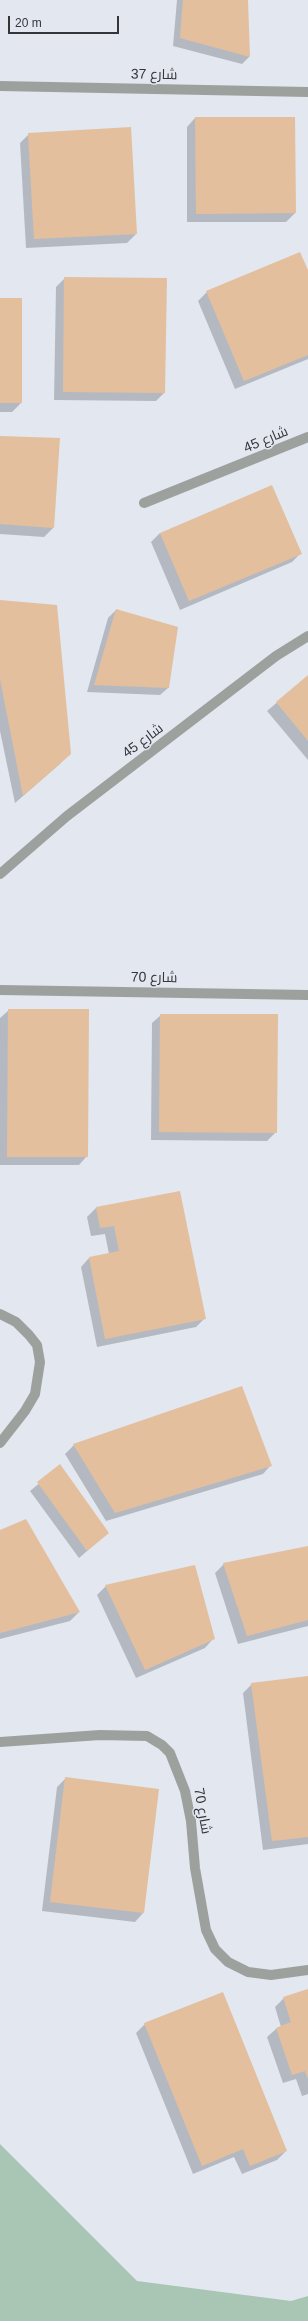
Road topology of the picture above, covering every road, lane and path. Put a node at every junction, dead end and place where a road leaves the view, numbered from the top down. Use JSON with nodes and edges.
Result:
{"nodes":[{"id":1,"x":0,"y":86,"type":"edge"},
{"id":2,"x":308,"y":92,"type":"edge"},
{"id":3,"x":308,"y":437,"type":"edge"},
{"id":4,"x":144,"y":503,"type":"dead end"},
{"id":5,"x":308,"y":636,"type":"edge"},
{"id":6,"x":0,"y":874,"type":"edge"},
{"id":7,"x":0,"y":990,"type":"edge"},
{"id":8,"x":308,"y":995,"type":"edge"},
{"id":9,"x":0,"y":1314,"type":"edge"},
{"id":10,"x":0,"y":1443,"type":"edge"},
{"id":11,"x":0,"y":1742,"type":"edge"},
{"id":12,"x":308,"y":1970,"type":"edge"}],
"edges":[{"from":1,"to":2,"type":"street","name":"شارع 37"},
{"from":3,"to":4,"type":"street","name":"شارع 45"},
{"from":5,"to":6,"type":"street","name":"شارع 45"},
{"from":7,"to":8,"type":"street","name":"شارع 70"},
{"from":9,"to":10,"type":"street"},
{"from":11,"to":12,"type":"street","name":"شارع 70"}]}
